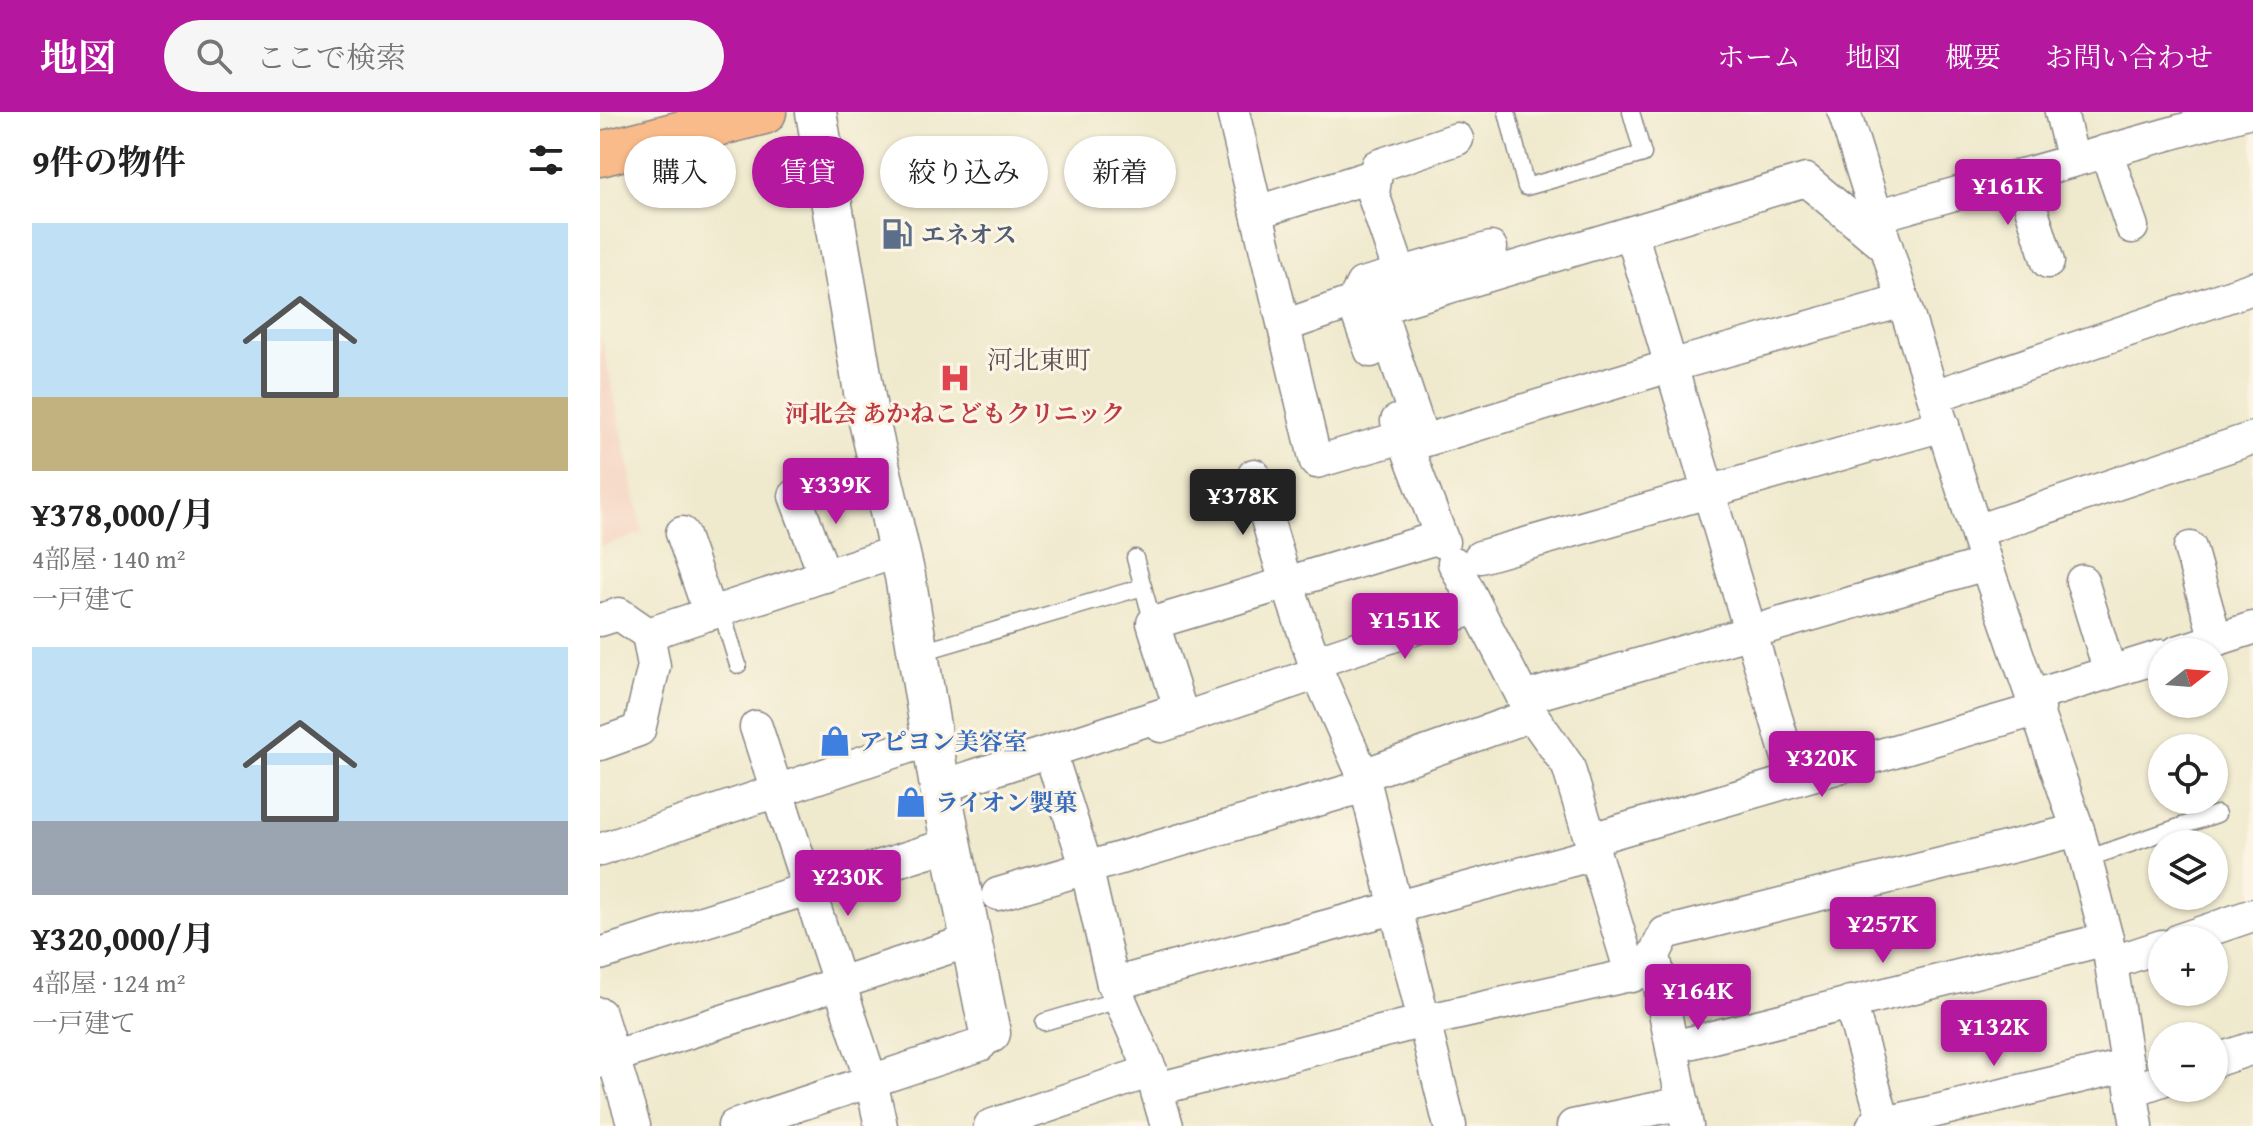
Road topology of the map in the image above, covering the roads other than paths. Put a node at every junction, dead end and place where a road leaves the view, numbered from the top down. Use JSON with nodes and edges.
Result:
{"nodes":[{"id":1,"x":764,"y":112,"type":"edge"},
{"id":2,"x":816,"y":112,"type":"edge"},
{"id":3,"x":1233,"y":112,"type":"edge"},
{"id":4,"x":1507,"y":112,"type":"edge"},
{"id":5,"x":1631,"y":112,"type":"edge"},
{"id":6,"x":1844,"y":112,"type":"edge"},
{"id":7,"x":2061,"y":112,"type":"edge"},
{"id":8,"x":2247,"y":112,"type":"edge"},
{"id":9,"x":1457,"y":139,"type":"dead end"},
{"id":10,"x":2106,"y":151,"type":"junction"},
{"id":11,"x":600,"y":154,"type":"edge"},
{"id":12,"x":2073,"y":161,"type":"junction"},
{"id":13,"x":1376,"y":175,"type":"junction"},
{"id":14,"x":2021,"y":175,"type":"junction"},
{"id":15,"x":1257,"y":212,"type":"junction"},
{"id":16,"x":1876,"y":216,"type":"junction"},
{"id":17,"x":2132,"y":227,"type":"dead end"},
{"id":18,"x":1632,"y":235,"type":"junction"},
{"id":19,"x":1491,"y":248,"type":"dead end"},
{"id":20,"x":1887,"y":248,"type":"junction"},
{"id":21,"x":2048,"y":262,"type":"dead end"},
{"id":22,"x":1400,"y":273,"type":"junction"},
{"id":23,"x":2253,"y":288,"type":"edge"},
{"id":24,"x":1903,"y":301,"type":"junction"},
{"id":25,"x":1353,"y":302,"type":"junction"},
{"id":26,"x":1284,"y":326,"type":"junction"},
{"id":27,"x":1670,"y":366,"type":"junction"},
{"id":28,"x":1938,"y":411,"type":"junction"},
{"id":29,"x":1403,"y":437,"type":"junction"},
{"id":30,"x":2253,"y":438,"type":"edge"},
{"id":31,"x":1254,"y":475,"type":"dead end"},
{"id":32,"x":1709,"y":494,"type":"junction"},
{"id":33,"x":795,"y":496,"type":"dead end"},
{"id":34,"x":1976,"y":531,"type":"junction"},
{"id":35,"x":682,"y":533,"type":"dead end"},
{"id":36,"x":2190,"y":548,"type":"dead end"},
{"id":37,"x":1454,"y":550,"type":"junction"},
{"id":38,"x":899,"y":551,"type":"junction"},
{"id":39,"x":1135,"y":558,"type":"dead end"},
{"id":40,"x":1986,"y":564,"type":"junction"},
{"id":41,"x":825,"y":576,"type":"junction"},
{"id":42,"x":2082,"y":581,"type":"dead end"},
{"id":43,"x":1143,"y":587,"type":"junction"},
{"id":44,"x":1290,"y":592,"type":"junction"},
{"id":45,"x":1476,"y":608,"type":"junction"},
{"id":46,"x":715,"y":612,"type":"junction"},
{"id":47,"x":600,"y":620,"type":"edge"},
{"id":48,"x":1153,"y":623,"type":"junction"},
{"id":49,"x":2253,"y":628,"type":"edge"},
{"id":50,"x":648,"y":634,"type":"junction"},
{"id":51,"x":1749,"y":635,"type":"junction"},
{"id":52,"x":2215,"y":638,"type":"edge"},
{"id":53,"x":2222,"y":638,"type":"edge"},
{"id":54,"x":918,"y":653,"type":"junction"},
{"id":55,"x":2148,"y":660,"type":"edge"},
{"id":56,"x":738,"y":665,"type":"dead end"},
{"id":57,"x":1316,"y":668,"type":"junction"},
{"id":58,"x":2110,"y":672,"type":"junction"},
{"id":59,"x":2036,"y":702,"type":"junction"},
{"id":60,"x":1528,"y":707,"type":"junction"},
{"id":61,"x":756,"y":727,"type":"dead end"},
{"id":62,"x":932,"y":739,"type":"junction"},
{"id":63,"x":600,"y":744,"type":"edge"},
{"id":64,"x":1053,"y":762,"type":"junction"},
{"id":65,"x":1794,"y":778,"type":"junction"},
{"id":66,"x":1364,"y":780,"type":"junction"},
{"id":67,"x":956,"y":788,"type":"junction"},
{"id":68,"x":777,"y":791,"type":"junction"},
{"id":69,"x":2217,"y":814,"type":"dead end"},
{"id":70,"x":951,"y":844,"type":"junction"},
{"id":71,"x":2082,"y":844,"type":"junction"},
{"id":72,"x":1592,"y":846,"type":"junction"},
{"id":73,"x":600,"y":850,"type":"edge"},
{"id":74,"x":1086,"y":866,"type":"junction"},
{"id":75,"x":810,"y":889,"type":"junction"},
{"id":76,"x":998,"y":894,"type":"dead end"},
{"id":77,"x":1397,"y":906,"type":"junction"},
{"id":78,"x":2253,"y":915,"type":"edge"},
{"id":79,"x":2220,"y":926,"type":"edge"},
{"id":80,"x":969,"y":941,"type":"junction"},
{"id":81,"x":2148,"y":947,"type":"edge"},
{"id":82,"x":2109,"y":951,"type":"junction"},
{"id":83,"x":600,"y":954,"type":"edge"},
{"id":84,"x":1645,"y":972,"type":"junction"},
{"id":85,"x":839,"y":984,"type":"junction"},
{"id":86,"x":1117,"y":992,"type":"junction"},
{"id":87,"x":1850,"y":1002,"type":"junction"},
{"id":88,"x":600,"y":1014,"type":"edge"},
{"id":89,"x":1424,"y":1021,"type":"junction"},
{"id":90,"x":1044,"y":1022,"type":"dead end"},
{"id":91,"x":990,"y":1033,"type":"joint"},
{"id":92,"x":1673,"y":1047,"type":"junction"},
{"id":93,"x":2253,"y":1048,"type":"edge"},
{"id":94,"x":2228,"y":1056,"type":"edge"},
{"id":95,"x":606,"y":1059,"type":"edge"},
{"id":96,"x":2141,"y":1078,"type":"edge"},
{"id":97,"x":1154,"y":1080,"type":"junction"},
{"id":98,"x":871,"y":1081,"type":"junction"},
{"id":99,"x":1685,"y":1115,"type":"edge"},
{"id":100,"x":1880,"y":1125,"type":"edge"},
{"id":101,"x":634,"y":1126,"type":"edge"},
{"id":102,"x":734,"y":1126,"type":"edge"},
{"id":103,"x":881,"y":1126,"type":"edge"},
{"id":104,"x":990,"y":1126,"type":"edge"},
{"id":105,"x":1167,"y":1126,"type":"edge"},
{"id":106,"x":1450,"y":1126,"type":"edge"},
{"id":107,"x":1573,"y":1126,"type":"edge"},
{"id":108,"x":2137,"y":1126,"type":"edge"}],
"edges":[{"from":1,"to":11,"type":"highway"},
{"from":2,"to":38,"type":"street"},
{"from":3,"to":15,"type":"street"},
{"from":4,"to":5,"type":"lane"},
{"from":6,"to":16,"type":"street"},
{"from":7,"to":12,"type":"street"},
{"from":8,"to":10,"type":"street"},
{"from":9,"to":13,"type":"street"},
{"from":10,"to":12,"type":"street"},
{"from":10,"to":17,"type":"street"},
{"from":12,"to":14,"type":"street"},
{"from":13,"to":15,"type":"street"},
{"from":13,"to":22,"type":"street"},
{"from":14,"to":16,"type":"street"},
{"from":14,"to":21,"type":"street"},
{"from":15,"to":26,"type":"street"},
{"from":16,"to":20,"type":"street"},
{"from":18,"to":20,"type":"street"},
{"from":18,"to":27,"type":"street"},
{"from":18,"to":27,"type":"street"},
{"from":19,"to":22,"type":"street"},
{"from":20,"to":24,"type":"street"},
{"from":22,"to":25,"type":"street"},
{"from":23,"to":28,"type":"street"},
{"from":24,"to":27,"type":"street"},
{"from":24,"to":28,"type":"street"},
{"from":25,"to":26,"type":"street"},
{"from":25,"to":29,"type":"street"},
{"from":26,"to":29,"type":"street"},
{"from":27,"to":32,"type":"street"},
{"from":28,"to":32,"type":"street"},
{"from":28,"to":34,"type":"street"},
{"from":29,"to":37,"type":"street"},
{"from":30,"to":34,"type":"street"},
{"from":31,"to":44,"type":"street"},
{"from":32,"to":37,"type":"street"},
{"from":32,"to":51,"type":"street"},
{"from":33,"to":41,"type":"street"},
{"from":34,"to":40,"type":"street"},
{"from":35,"to":46,"type":"street"},
{"from":36,"to":52,"type":"street"},
{"from":37,"to":44,"type":"street"},
{"from":37,"to":45,"type":"street"},
{"from":38,"to":41,"type":"street"},
{"from":38,"to":54,"type":"street"},
{"from":39,"to":43,"type":"lane"},
{"from":40,"to":51,"type":"street"},
{"from":40,"to":59,"type":"street"},
{"from":41,"to":46,"type":"street"},
{"from":42,"to":58,"type":"street"},
{"from":43,"to":48,"type":"lane"},
{"from":43,"to":54,"type":"lane"},
{"from":44,"to":48,"type":"street"},
{"from":44,"to":57,"type":"street"},
{"from":45,"to":57,"type":"street"},
{"from":45,"to":60,"type":"street"},
{"from":46,"to":50,"type":"street"},
{"from":46,"to":56,"type":"lane"},
{"from":47,"to":50,"type":"street"},
{"from":48,"to":67,"type":"street"},
{"from":49,"to":53,"type":"street"},
{"from":50,"to":63,"type":"street"},
{"from":51,"to":60,"type":"street"},
{"from":51,"to":65,"type":"street"},
{"from":54,"to":62,"type":"street"},
{"from":55,"to":58,"type":"street"},
{"from":57,"to":64,"type":"street"},
{"from":57,"to":66,"type":"street"},
{"from":58,"to":59,"type":"street"},
{"from":59,"to":65,"type":"street"},
{"from":59,"to":71,"type":"street"},
{"from":60,"to":66,"type":"street"},
{"from":60,"to":72,"type":"street"},
{"from":61,"to":68,"type":"street"},
{"from":62,"to":67,"type":"street"},
{"from":62,"to":68,"type":"street"},
{"from":64,"to":67,"type":"street"},
{"from":64,"to":74,"type":"street"},
{"from":65,"to":72,"type":"street"},
{"from":66,"to":74,"type":"street"},
{"from":66,"to":77,"type":"street"},
{"from":67,"to":70,"type":"street"},
{"from":68,"to":73,"type":"street"},
{"from":68,"to":75,"type":"street"},
{"from":69,"to":71,"type":"lane"},
{"from":70,"to":75,"type":"street"},
{"from":70,"to":80,"type":"street"},
{"from":71,"to":82,"type":"street"},
{"from":71,"to":84,"type":"street"},
{"from":72,"to":77,"type":"street"},
{"from":72,"to":84,"type":"street"},
{"from":74,"to":76,"type":"street"},
{"from":74,"to":86,"type":"street"},
{"from":75,"to":83,"type":"street"},
{"from":75,"to":85,"type":"street"},
{"from":77,"to":86,"type":"street"},
{"from":77,"to":89,"type":"street"},
{"from":78,"to":79,"type":"street"},
{"from":80,"to":85,"type":"street"},
{"from":80,"to":91,"type":"street"},
{"from":81,"to":82,"type":"street"},
{"from":82,"to":87,"type":"street"},
{"from":82,"to":96,"type":"street"},
{"from":84,"to":89,"type":"street"},
{"from":84,"to":92,"type":"street"},
{"from":85,"to":95,"type":"street"},
{"from":85,"to":98,"type":"street"},
{"from":86,"to":90,"type":"lane"},
{"from":86,"to":97,"type":"street"},
{"from":87,"to":92,"type":"street"},
{"from":87,"to":100,"type":"street"},
{"from":88,"to":95,"type":"street"},
{"from":89,"to":97,"type":"street"},
{"from":89,"to":106,"type":"street"},
{"from":91,"to":98,"type":"street"},
{"from":92,"to":99,"type":"street"},
{"from":93,"to":94,"type":"street"},
{"from":95,"to":101,"type":"street"},
{"from":96,"to":100,"type":"street"},
{"from":96,"to":108,"type":"street"},
{"from":97,"to":104,"type":"street"},
{"from":97,"to":105,"type":"street"},
{"from":98,"to":102,"type":"street"},
{"from":98,"to":103,"type":"street"},
{"from":99,"to":107,"type":"street"}]}
